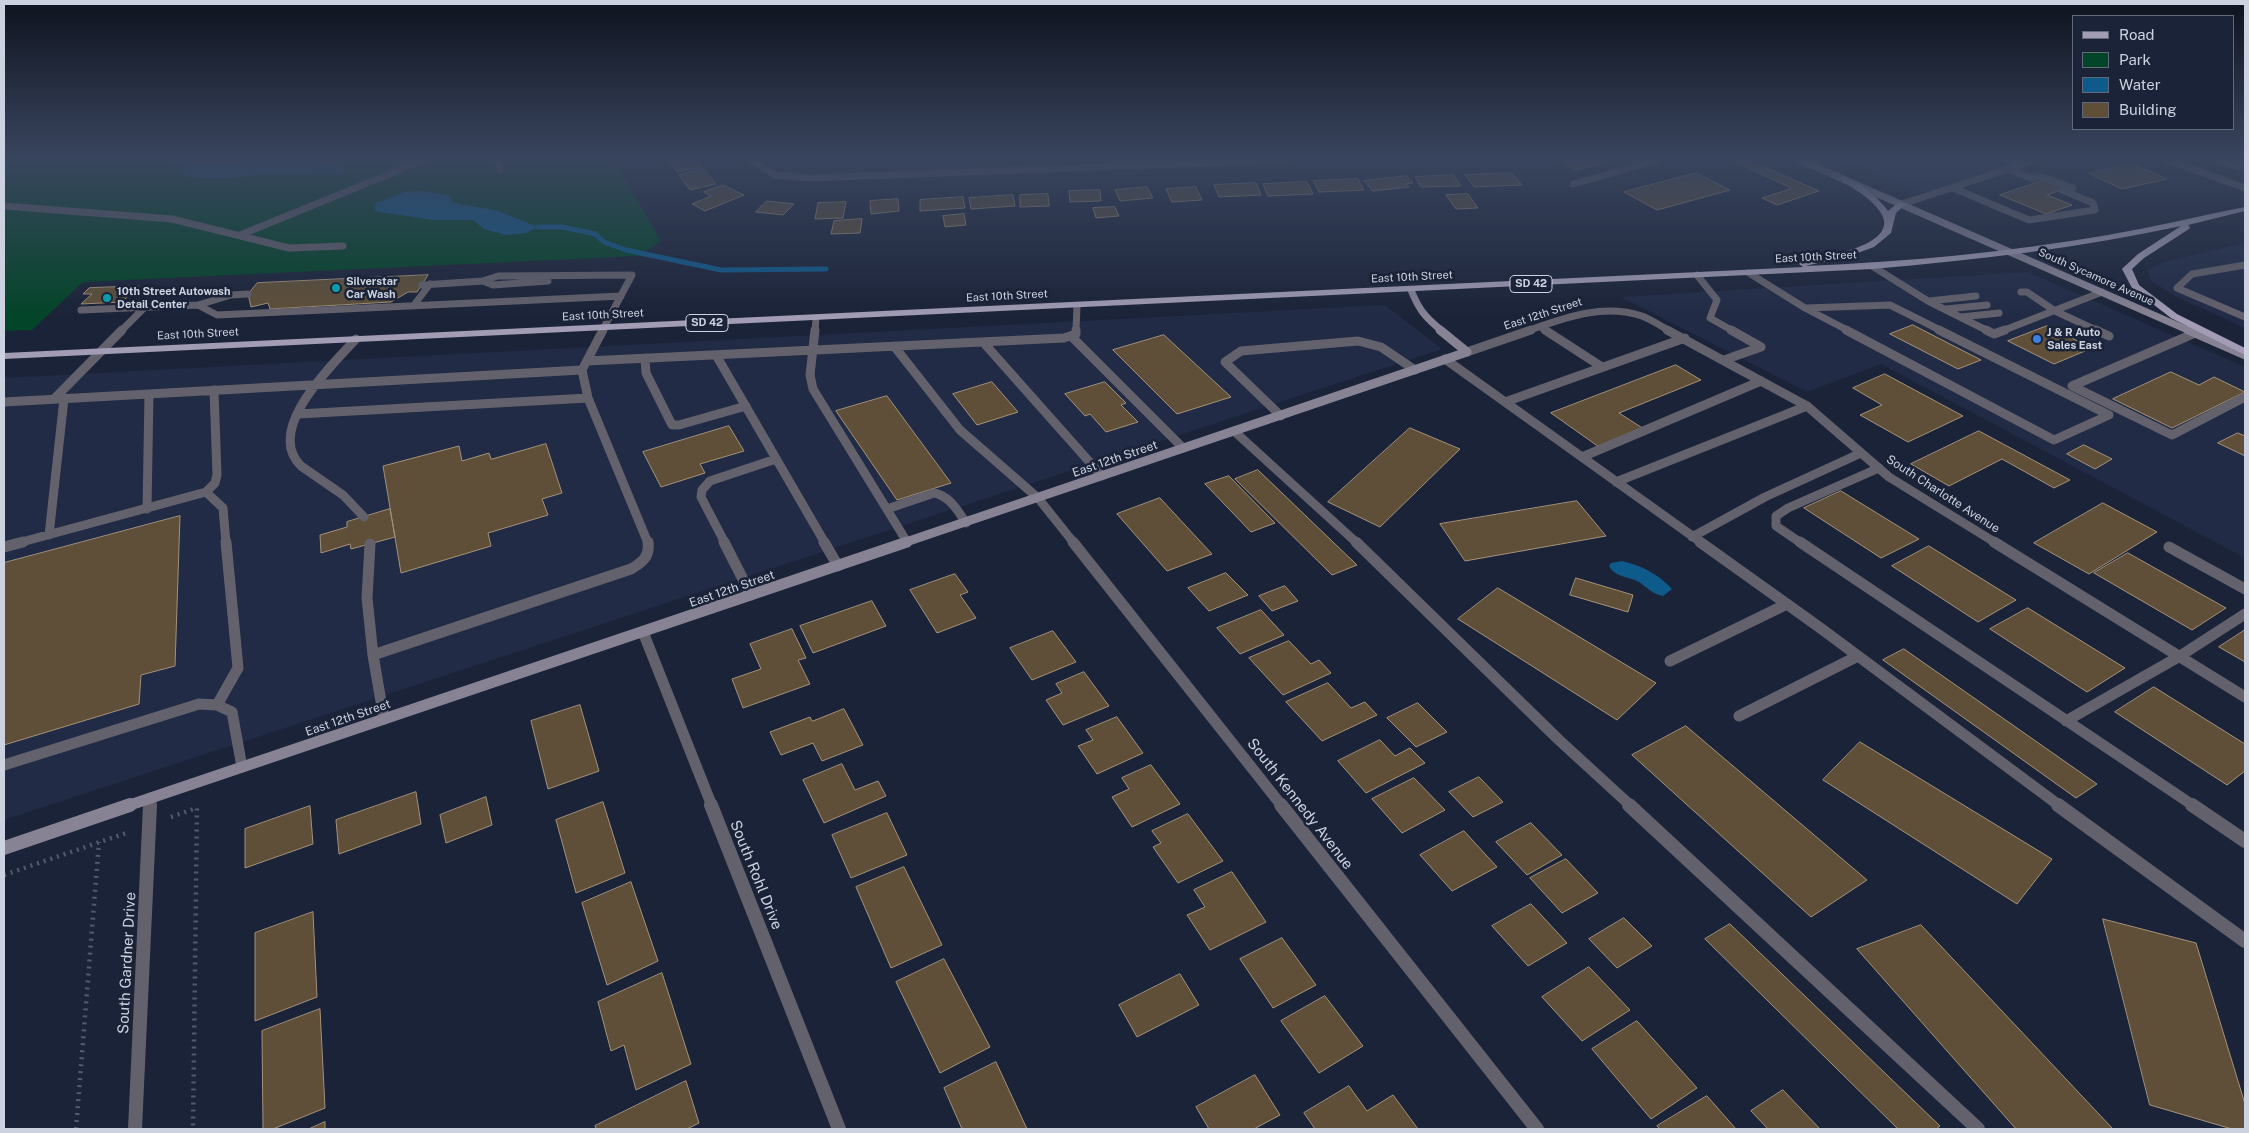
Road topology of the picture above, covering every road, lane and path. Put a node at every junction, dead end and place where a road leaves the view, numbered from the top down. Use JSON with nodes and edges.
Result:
{"nodes":[{"id":1,"x":93,"y":213,"type":"edge"},
{"id":2,"x":294,"y":213,"type":"edge"},
{"id":3,"x":1884,"y":213,"type":"edge"},
{"id":4,"x":1892,"y":213,"type":"edge"},
{"id":5,"x":1922,"y":213,"type":"edge"},
{"id":6,"x":2012,"y":213,"type":"edge"},
{"id":7,"x":2076,"y":213,"type":"edge"},
{"id":8,"x":2229,"y":213,"type":"edge"},
{"id":9,"x":1889,"y":219,"type":"junction"},
{"id":10,"x":2196,"y":221,"type":"junction"},
{"id":11,"x":240,"y":235,"type":"junction"},
{"id":12,"x":343,"y":246,"type":"dead end"},
{"id":13,"x":2012,"y":252,"type":"junction"},
{"id":14,"x":2245,"y":265,"type":"edge"},
{"id":15,"x":1872,"y":266,"type":"junction"},
{"id":16,"x":1775,"y":271,"type":"junction"},
{"id":17,"x":1749,"y":273,"type":"junction"},
{"id":18,"x":1697,"y":275,"type":"junction"},
{"id":19,"x":1411,"y":290,"type":"junction"},
{"id":20,"x":2021,"y":292,"type":"dead end"},
{"id":21,"x":2102,"y":292,"type":"junction"},
{"id":22,"x":248,"y":294,"type":"dead end"},
{"id":23,"x":621,"y":296,"type":"junction"},
{"id":24,"x":1976,"y":296,"type":"dead end"},
{"id":25,"x":1928,"y":301,"type":"junction"},
{"id":26,"x":198,"y":305,"type":"junction"},
{"id":27,"x":414,"y":305,"type":"junction"},
{"id":28,"x":1987,"y":305,"type":"dead end"},
{"id":29,"x":1077,"y":306,"type":"junction"},
{"id":30,"x":144,"y":308,"type":"junction"},
{"id":31,"x":1805,"y":308,"type":"junction"},
{"id":32,"x":1945,"y":309,"type":"junction"},
{"id":33,"x":2050,"y":309,"type":"junction"},
{"id":34,"x":81,"y":310,"type":"dead end"},
{"id":35,"x":1629,"y":311,"type":"joint"},
{"id":36,"x":1999,"y":313,"type":"dead end"},
{"id":37,"x":2027,"y":313,"type":"dead end"},
{"id":38,"x":1961,"y":317,"type":"junction"},
{"id":39,"x":2245,"y":317,"type":"edge"},
{"id":40,"x":816,"y":318,"type":"junction"},
{"id":41,"x":2034,"y":319,"type":"junction"},
{"id":42,"x":1541,"y":327,"type":"junction"},
{"id":43,"x":605,"y":328,"type":"junction"},
{"id":44,"x":2195,"y":333,"type":"junction"},
{"id":45,"x":1071,"y":336,"type":"junction"},
{"id":46,"x":2109,"y":336,"type":"dead end"},
{"id":47,"x":1685,"y":338,"type":"junction"},
{"id":48,"x":356,"y":339,"type":"junction"},
{"id":49,"x":983,"y":342,"type":"junction"},
{"id":50,"x":894,"y":346,"type":"junction"},
{"id":51,"x":102,"y":351,"type":"junction"},
{"id":52,"x":813,"y":351,"type":"junction"},
{"id":53,"x":1467,"y":352,"type":"junction"},
{"id":54,"x":2245,"y":354,"type":"edge"},
{"id":55,"x":716,"y":355,"type":"junction"},
{"id":56,"x":4,"y":356,"type":"edge"},
{"id":57,"x":645,"y":358,"type":"junction"},
{"id":58,"x":1446,"y":359,"type":"junction"},
{"id":59,"x":1724,"y":360,"type":"junction"},
{"id":60,"x":584,"y":365,"type":"junction"},
{"id":61,"x":1602,"y":367,"type":"junction"},
{"id":62,"x":1415,"y":370,"type":"junction"},
{"id":63,"x":1761,"y":381,"type":"junction"},
{"id":64,"x":316,"y":385,"type":"junction"},
{"id":65,"x":214,"y":390,"type":"junction"},
{"id":66,"x":149,"y":394,"type":"junction"},
{"id":67,"x":2245,"y":397,"type":"edge"},
{"id":68,"x":588,"y":398,"type":"junction"},
{"id":69,"x":59,"y":399,"type":"junction"},
{"id":70,"x":4,"y":402,"type":"edge"},
{"id":71,"x":1505,"y":402,"type":"junction"},
{"id":72,"x":746,"y":406,"type":"junction"},
{"id":73,"x":1806,"y":406,"type":"junction"},
{"id":74,"x":298,"y":414,"type":"junction"},
{"id":75,"x":1280,"y":416,"type":"junction"},
{"id":76,"x":1234,"y":431,"type":"junction"},
{"id":77,"x":1183,"y":448,"type":"junction"},
{"id":78,"x":1861,"y":453,"type":"junction"},
{"id":79,"x":1582,"y":457,"type":"junction"},
{"id":80,"x":776,"y":459,"type":"junction"},
{"id":81,"x":1879,"y":468,"type":"junction"},
{"id":82,"x":1102,"y":476,"type":"junction"},
{"id":83,"x":1616,"y":482,"type":"junction"},
{"id":84,"x":206,"y":492,"type":"junction"},
{"id":85,"x":1038,"y":498,"type":"junction"},
{"id":86,"x":147,"y":509,"type":"junction"},
{"id":87,"x":886,"y":509,"type":"junction"},
{"id":88,"x":364,"y":517,"type":"dead end"},
{"id":89,"x":966,"y":522,"type":"junction"},
{"id":90,"x":49,"y":535,"type":"junction"},
{"id":91,"x":1692,"y":537,"type":"junction"},
{"id":92,"x":907,"y":542,"type":"junction"},
{"id":93,"x":370,"y":544,"type":"dead end"},
{"id":94,"x":4,"y":547,"type":"edge"},
{"id":95,"x":2169,"y":547,"type":"dead end"},
{"id":96,"x":838,"y":566,"type":"junction"},
{"id":97,"x":2245,"y":589,"type":"edge"},
{"id":98,"x":751,"y":595,"type":"junction"},
{"id":99,"x":1787,"y":604,"type":"junction"},
{"id":100,"x":2245,"y":614,"type":"edge"},
{"id":101,"x":642,"y":632,"type":"junction"},
{"id":102,"x":373,"y":654,"type":"junction"},
{"id":103,"x":1858,"y":656,"type":"junction"},
{"id":104,"x":2180,"y":656,"type":"junction"},
{"id":105,"x":1670,"y":661,"type":"dead end"},
{"id":106,"x":2245,"y":697,"type":"edge"},
{"id":107,"x":217,"y":705,"type":"junction"},
{"id":108,"x":1739,"y":716,"type":"dead end"},
{"id":109,"x":384,"y":719,"type":"junction"},
{"id":110,"x":2066,"y":721,"type":"junction"},
{"id":111,"x":4,"y":765,"type":"edge"},
{"id":112,"x":242,"y":767,"type":"junction"},
{"id":113,"x":150,"y":798,"type":"junction"},
{"id":114,"x":150,"y":825,"type":"junction"},
{"id":115,"x":2245,"y":841,"type":"edge"},
{"id":116,"x":99,"y":842,"type":"junction"},
{"id":117,"x":4,"y":848,"type":"edge"},
{"id":118,"x":4,"y":875,"type":"edge"},
{"id":119,"x":2245,"y":941,"type":"edge"},
{"id":120,"x":76,"y":1129,"type":"edge"},
{"id":121,"x":135,"y":1129,"type":"edge"},
{"id":122,"x":193,"y":1129,"type":"edge"},
{"id":123,"x":839,"y":1129,"type":"edge"},
{"id":124,"x":1537,"y":1129,"type":"edge"},
{"id":125,"x":1978,"y":1129,"type":"edge"}],
"edges":[{"from":1,"to":11,"type":"street"},
{"from":2,"to":11,"type":"street"},
{"from":3,"to":9,"type":"main road"},
{"from":4,"to":9,"type":"main road"},
{"from":5,"to":13,"type":"street","name":"South Sycamore Avenue"},
{"from":6,"to":7,"type":"street"},
{"from":8,"to":10,"type":"main road","number":"SD 42"},
{"from":9,"to":16,"type":"main road"},
{"from":10,"to":13,"type":"main road","number":"SD 42"},
{"from":10,"to":54,"type":"main road"},
{"from":11,"to":12,"type":"street"},
{"from":13,"to":15,"type":"main road","name":"East 10th Street","number":"SD 42"},
{"from":13,"to":21,"type":"street","name":"South Sycamore Avenue"},
{"from":14,"to":39,"type":"street"},
{"from":15,"to":16,"type":"main road","name":"East 10th Street","number":"SD 42"},
{"from":15,"to":25,"type":"street"},
{"from":16,"to":17,"type":"main road","name":"East 10th Street","number":"SD 42"},
{"from":17,"to":18,"type":"main road","name":"East 10th Street","number":"SD 42"},
{"from":17,"to":31,"type":"street"},
{"from":18,"to":19,"type":"main road","name":"East 10th Street","number":"SD 42"},
{"from":18,"to":59,"type":"street"},
{"from":19,"to":29,"type":"main road","name":"East 10th Street","number":"SD 42"},
{"from":19,"to":53,"type":"street"},
{"from":20,"to":33,"type":"street"},
{"from":21,"to":33,"type":"street"},
{"from":21,"to":44,"type":"street","name":"South Sycamore Avenue"},
{"from":22,"to":26,"type":"street"},
{"from":23,"to":27,"type":"street"},
{"from":23,"to":27,"type":"street"},
{"from":23,"to":43,"type":"street"},
{"from":24,"to":25,"type":"street"},
{"from":25,"to":32,"type":"street"},
{"from":26,"to":27,"type":"street"},
{"from":26,"to":30,"type":"street"},
{"from":28,"to":32,"type":"street"},
{"from":29,"to":40,"type":"main road","name":"East 10th Street","number":"SD 42"},
{"from":29,"to":45,"type":"street"},
{"from":30,"to":34,"type":"street"},
{"from":30,"to":51,"type":"street"},
{"from":31,"to":31,"type":"street"},
{"from":32,"to":38,"type":"street"},
{"from":33,"to":41,"type":"street"},
{"from":33,"to":46,"type":"street"},
{"from":35,"to":42,"type":"street","name":"East 12th Street"},
{"from":35,"to":47,"type":"street","name":"South Charlotte Avenue"},
{"from":36,"to":38,"type":"street"},
{"from":37,"to":41,"type":"street"},
{"from":38,"to":41,"type":"street"},
{"from":40,"to":43,"type":"main road","name":"East 10th Street","number":"SD 42"},
{"from":40,"to":52,"type":"street"},
{"from":42,"to":53,"type":"street","name":"East 12th Street"},
{"from":42,"to":61,"type":"street"},
{"from":43,"to":48,"type":"main road","name":"East 10th Street","number":"SD 42"},
{"from":43,"to":60,"type":"street"},
{"from":44,"to":54,"type":"street","name":"South Sycamore Avenue"},
{"from":44,"to":67,"type":"street"},
{"from":45,"to":49,"type":"street"},
{"from":45,"to":77,"type":"street"},
{"from":47,"to":59,"type":"street","name":"South Charlotte Avenue"},
{"from":47,"to":61,"type":"street"},
{"from":48,"to":51,"type":"main road","name":"East 10th Street","number":"SD 42"},
{"from":48,"to":64,"type":"street"},
{"from":49,"to":50,"type":"street"},
{"from":49,"to":82,"type":"street"},
{"from":50,"to":52,"type":"street"},
{"from":50,"to":85,"type":"street","name":"South Kennedy Avenue"},
{"from":51,"to":56,"type":"main road","name":"East 10th Street","number":"SD 42"},
{"from":51,"to":69,"type":"street"},
{"from":52,"to":55,"type":"street"},
{"from":52,"to":87,"type":"street"},
{"from":53,"to":58,"type":"street","name":"East 12th Street"},
{"from":55,"to":57,"type":"street"},
{"from":55,"to":72,"type":"street"},
{"from":57,"to":60,"type":"street"},
{"from":57,"to":72,"type":"street"},
{"from":58,"to":62,"type":"street","name":"East 12th Street"},
{"from":58,"to":71,"type":"street"},
{"from":59,"to":63,"type":"street","name":"South Charlotte Avenue"},
{"from":60,"to":64,"type":"street"},
{"from":60,"to":68,"type":"street"},
{"from":61,"to":71,"type":"street"},
{"from":62,"to":75,"type":"street","name":"East 12th Street"},
{"from":62,"to":75,"type":"street"},
{"from":63,"to":73,"type":"street","name":"South Charlotte Avenue"},
{"from":63,"to":79,"type":"street"},
{"from":64,"to":65,"type":"street"},
{"from":64,"to":74,"type":"street"},
{"from":65,"to":66,"type":"street"},
{"from":65,"to":84,"type":"street"},
{"from":66,"to":69,"type":"street"},
{"from":66,"to":86,"type":"street"},
{"from":68,"to":74,"type":"street"},
{"from":68,"to":102,"type":"street"},
{"from":69,"to":70,"type":"street"},
{"from":69,"to":90,"type":"street"},
{"from":71,"to":79,"type":"street"},
{"from":72,"to":80,"type":"street"},
{"from":73,"to":78,"type":"street","name":"South Charlotte Avenue"},
{"from":73,"to":83,"type":"street"},
{"from":74,"to":88,"type":"street"},
{"from":75,"to":76,"type":"street","name":"East 12th Street"},
{"from":76,"to":77,"type":"street","name":"East 12th Street"},
{"from":76,"to":125,"type":"street"},
{"from":77,"to":82,"type":"street","name":"East 12th Street"},
{"from":78,"to":81,"type":"street","name":"South Charlotte Avenue"},
{"from":78,"to":91,"type":"street"},
{"from":79,"to":83,"type":"street"},
{"from":80,"to":96,"type":"street"},
{"from":80,"to":98,"type":"street"},
{"from":81,"to":104,"type":"street","name":"South Charlotte Avenue"},
{"from":81,"to":110,"type":"street"},
{"from":82,"to":85,"type":"street","name":"East 12th Street"},
{"from":83,"to":91,"type":"street"},
{"from":84,"to":86,"type":"street"},
{"from":84,"to":107,"type":"street"},
{"from":85,"to":89,"type":"street","name":"East 12th Street"},
{"from":85,"to":124,"type":"street","name":"South Kennedy Avenue"},
{"from":86,"to":90,"type":"street"},
{"from":87,"to":89,"type":"street"},
{"from":87,"to":92,"type":"street"},
{"from":89,"to":92,"type":"street","name":"East 12th Street"},
{"from":90,"to":94,"type":"street"},
{"from":91,"to":99,"type":"street"},
{"from":92,"to":96,"type":"street","name":"East 12th Street"},
{"from":93,"to":102,"type":"street"},
{"from":95,"to":97,"type":"street"},
{"from":96,"to":98,"type":"street","name":"East 12th Street"},
{"from":98,"to":101,"type":"street","name":"East 12th Street"},
{"from":99,"to":103,"type":"street"},
{"from":99,"to":105,"type":"street"},
{"from":100,"to":104,"type":"street"},
{"from":101,"to":109,"type":"street","name":"East 12th Street"},
{"from":101,"to":123,"type":"street","name":"South Rohl Drive"},
{"from":102,"to":109,"type":"street"},
{"from":103,"to":108,"type":"street"},
{"from":103,"to":119,"type":"street"},
{"from":104,"to":106,"type":"street","name":"South Charlotte Avenue"},
{"from":104,"to":110,"type":"street"},
{"from":107,"to":111,"type":"street"},
{"from":107,"to":112,"type":"street"},
{"from":109,"to":112,"type":"street","name":"East 12th Street"},
{"from":110,"to":115,"type":"street"},
{"from":112,"to":113,"type":"street","name":"East 12th Street"},
{"from":113,"to":114,"type":"street","name":"South Gardner Drive"},
{"from":113,"to":117,"type":"street","name":"East 12th Street"},
{"from":114,"to":116,"type":"path"},
{"from":114,"to":121,"type":"street","name":"South Gardner Drive"},
{"from":114,"to":122,"type":"path"},
{"from":116,"to":118,"type":"path"},
{"from":116,"to":120,"type":"path"}]}
